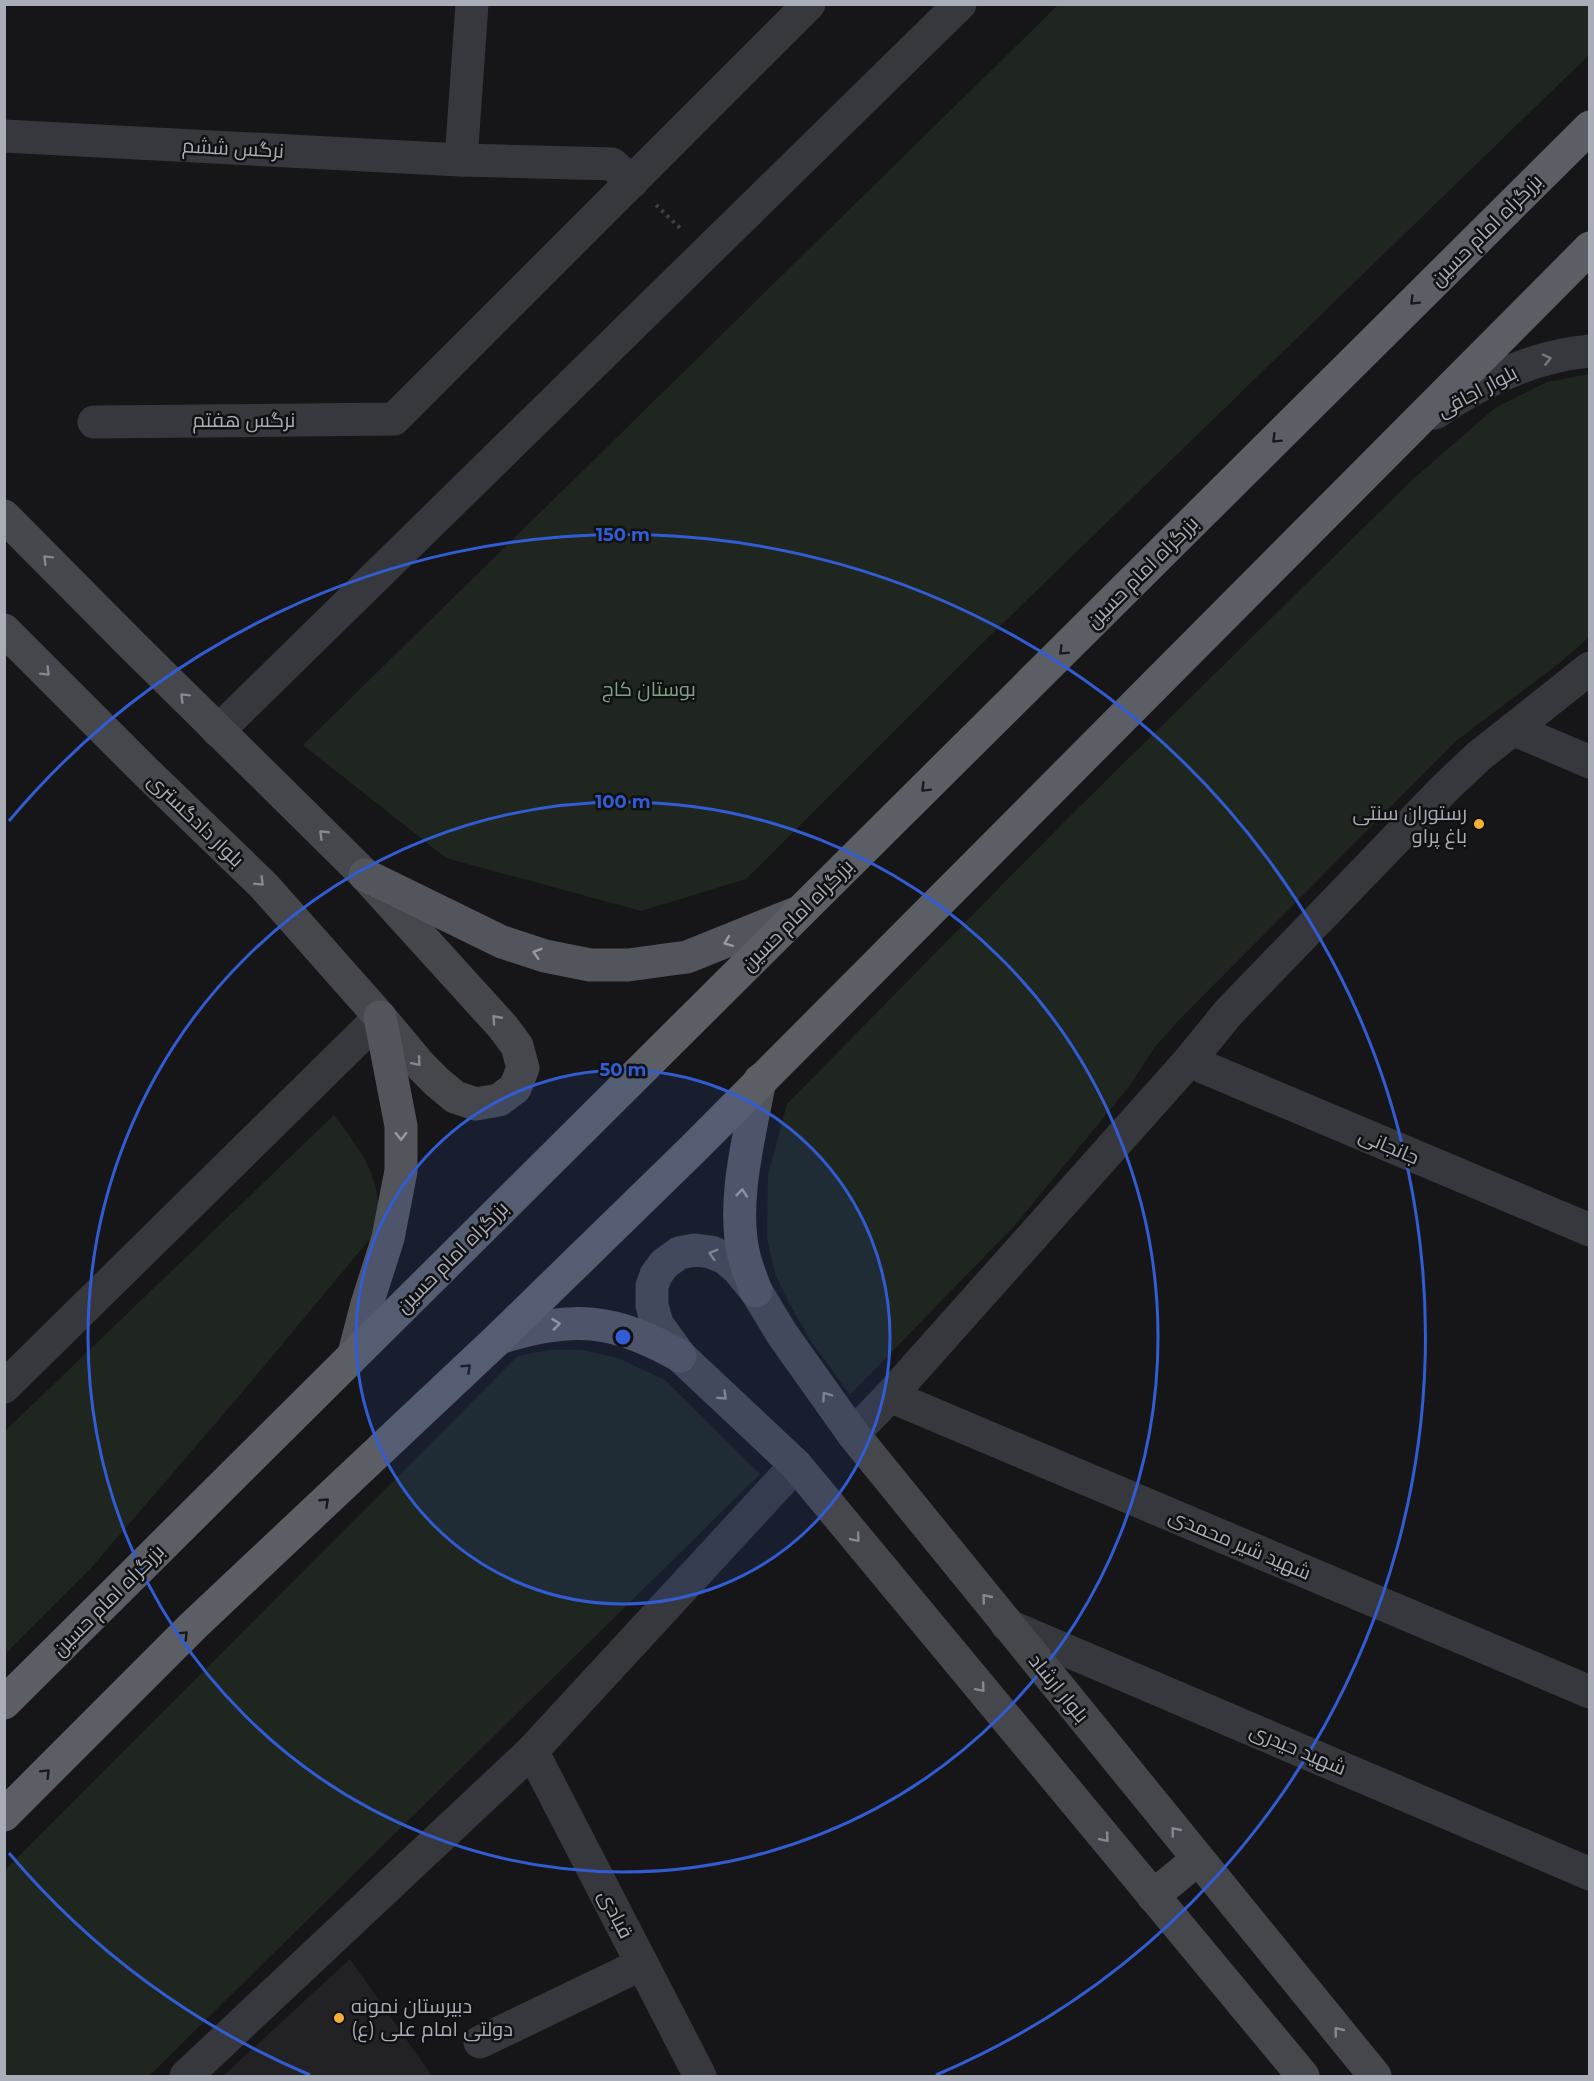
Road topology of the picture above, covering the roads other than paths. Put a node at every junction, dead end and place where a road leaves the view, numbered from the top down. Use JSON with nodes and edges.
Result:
{"nodes":[{"id":1,"x":472,"y":4,"type":"edge"},
{"id":2,"x":809,"y":4,"type":"edge"},
{"id":3,"x":960,"y":4,"type":"edge"},
{"id":4,"x":1590,"y":127,"type":"edge"},
{"id":5,"x":4,"y":136,"type":"edge"},
{"id":6,"x":461,"y":160,"type":"junction"},
{"id":7,"x":632,"y":182,"type":"junction"},
{"id":8,"x":1590,"y":248,"type":"edge"},
{"id":9,"x":1590,"y":351,"type":"edge"},
{"id":10,"x":94,"y":422,"type":"dead end"},
{"id":11,"x":1404,"y":434,"type":"junction"},
{"id":12,"x":4,"y":516,"type":"edge"},
{"id":13,"x":4,"y":630,"type":"edge"},
{"id":14,"x":1590,"y":668,"type":"edge"},
{"id":15,"x":1515,"y":730,"type":"junction"},
{"id":16,"x":218,"y":731,"type":"junction"},
{"id":17,"x":1590,"y":762,"type":"edge"},
{"id":18,"x":365,"y":875,"type":"junction"},
{"id":19,"x":801,"y":911,"type":"junction"},
{"id":20,"x":380,"y":1017,"type":"junction"},
{"id":21,"x":1189,"y":1061,"type":"junction"},
{"id":22,"x":760,"y":1080,"type":"junction"},
{"id":23,"x":1590,"y":1230,"type":"edge"},
{"id":24,"x":756,"y":1291,"type":"junction"},
{"id":25,"x":499,"y":1338,"type":"junction"},
{"id":26,"x":354,"y":1354,"type":"junction"},
{"id":27,"x":680,"y":1356,"type":"junction"},
{"id":28,"x":4,"y":1387,"type":"edge"},
{"id":29,"x":890,"y":1396,"type":"junction"},
{"id":30,"x":853,"y":1434,"type":"junction"},
{"id":31,"x":796,"y":1465,"type":"junction"},
{"id":32,"x":1007,"y":1625,"type":"junction"},
{"id":33,"x":1590,"y":1692,"type":"edge"},
{"id":34,"x":4,"y":1703,"type":"edge"},
{"id":35,"x":532,"y":1751,"type":"junction"},
{"id":36,"x":4,"y":1815,"type":"edge"},
{"id":37,"x":1198,"y":1859,"type":"junction"},
{"id":38,"x":1590,"y":1874,"type":"edge"},
{"id":39,"x":1153,"y":1896,"type":"junction"},
{"id":40,"x":642,"y":1964,"type":"junction"},
{"id":41,"x":480,"y":2042,"type":"dead end"},
{"id":42,"x":186,"y":2076,"type":"edge"},
{"id":43,"x":700,"y":2076,"type":"edge"},
{"id":44,"x":1303,"y":2076,"type":"edge"},
{"id":45,"x":1375,"y":2076,"type":"edge"}],
"edges":[{"from":1,"to":6,"type":"street"},
{"from":2,"to":7,"type":"street"},
{"from":3,"to":16,"type":"street"},
{"from":4,"to":19,"type":"highway","name":"بزرگراه امام حسین","one_way":true},
{"from":5,"to":6,"type":"street","name":"نرگس ششم"},
{"from":6,"to":7,"type":"street","name":"نرگس ششم"},
{"from":7,"to":10,"type":"street","name":"نرگس هفتم"},
{"from":8,"to":11,"type":"highway"},
{"from":11,"to":9,"type":"street","name":"بلوار اجاقی","one_way":true},
{"from":11,"to":22,"type":"highway"},
{"from":16,"to":12,"type":"main road","one_way":true},
{"from":13,"to":20,"type":"main road","name":"بلوار دادگستری","one_way":true},
{"from":14,"to":15,"type":"street"},
{"from":15,"to":17,"type":"street"},
{"from":15,"to":21,"type":"street"},
{"from":18,"to":16,"type":"main road","one_way":true},
{"from":19,"to":18,"type":"main road","one_way":true},
{"from":20,"to":18,"type":"main road","name":"بلوار دادگستری","one_way":true},
{"from":19,"to":26,"type":"highway","name":"بزرگراه امام حسین"},
{"from":20,"to":26,"type":"main road","one_way":true},
{"from":20,"to":28,"type":"street"},
{"from":21,"to":23,"type":"street","name":"جانجانی"},
{"from":21,"to":29,"type":"street"},
{"from":24,"to":22,"type":"main road","one_way":true},
{"from":22,"to":25,"type":"highway"},
{"from":24,"to":27,"type":"main road","name":"بلوار ارشاد","one_way":true},
{"from":30,"to":24,"type":"main road","name":"بلوار ارشاد","one_way":true},
{"from":25,"to":27,"type":"main road","one_way":true},
{"from":36,"to":25,"type":"highway","one_way":true},
{"from":26,"to":34,"type":"highway","name":"بزرگراه امام حسین"},
{"from":27,"to":31,"type":"main road","one_way":true},
{"from":29,"to":30,"type":"street"},
{"from":29,"to":33,"type":"street","name":"شهید شیر محمدی"},
{"from":32,"to":30,"type":"main road","name":"بلوار ارشاد","one_way":true},
{"from":31,"to":35,"type":"street"},
{"from":31,"to":39,"type":"main road","one_way":true},
{"from":37,"to":32,"type":"main road","name":"بلوار ارشاد","one_way":true},
{"from":32,"to":38,"type":"street","name":"شهید حیدری"},
{"from":35,"to":40,"type":"street","name":"قبادی"},
{"from":35,"to":42,"type":"street"},
{"from":37,"to":39,"type":"main road"},
{"from":45,"to":37,"type":"main road","name":"بلوار ارشاد","one_way":true},
{"from":39,"to":44,"type":"main road"},
{"from":40,"to":41,"type":"street"},
{"from":40,"to":43,"type":"street","name":"قبادی"}]}
